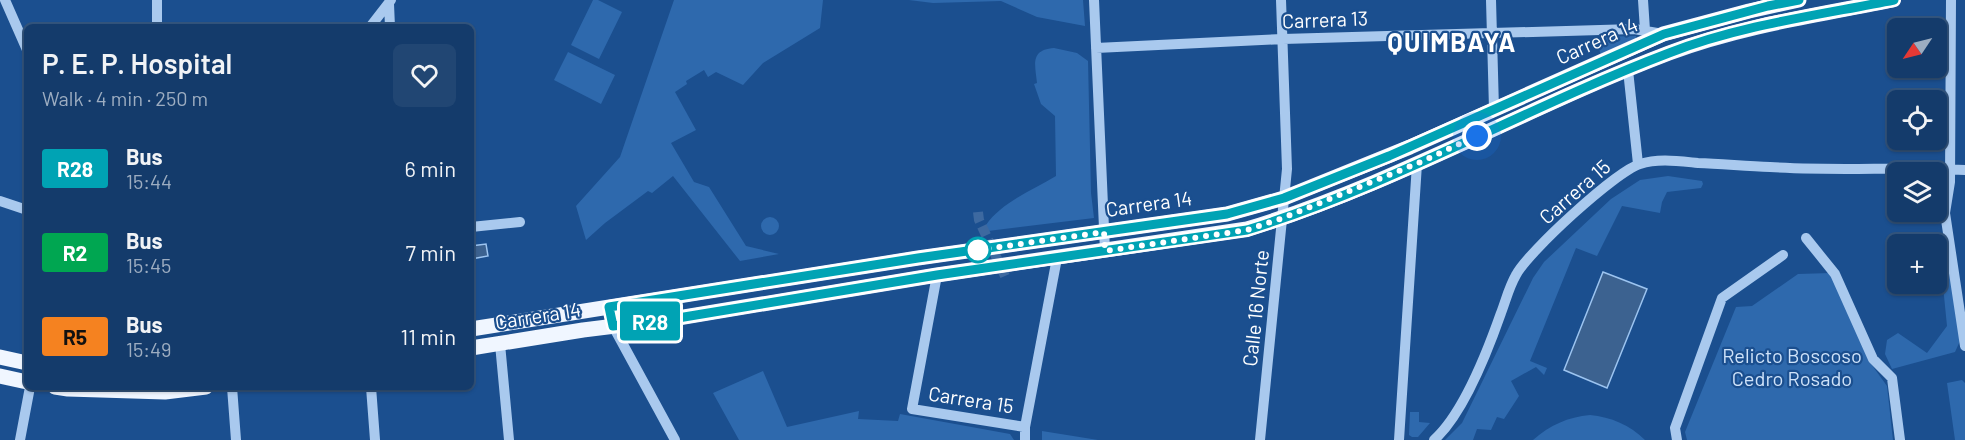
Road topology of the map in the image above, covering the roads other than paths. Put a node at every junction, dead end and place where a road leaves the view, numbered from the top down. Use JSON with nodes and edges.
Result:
{"nodes":[{"id":1,"x":5,"y":0,"type":"edge"},
{"id":2,"x":157,"y":0,"type":"edge"},
{"id":3,"x":1094,"y":0,"type":"edge"},
{"id":4,"x":1281,"y":0,"type":"edge"},
{"id":5,"x":1491,"y":0,"type":"edge"},
{"id":6,"x":1643,"y":0,"type":"edge"},
{"id":7,"x":1799,"y":0,"type":"edge"},
{"id":8,"x":1893,"y":0,"type":"edge"},
{"id":9,"x":1951,"y":0,"type":"edge"},
{"id":10,"x":390,"y":2,"type":"edge"},
{"id":11,"x":1768,"y":3,"type":"edge"},
{"id":12,"x":157,"y":24,"type":"edge"},
{"id":13,"x":372,"y":24,"type":"edge"},
{"id":14,"x":390,"y":24,"type":"edge"},
{"id":15,"x":1645,"y":30,"type":"junction"},
{"id":16,"x":1492,"y":33,"type":"junction"},
{"id":17,"x":1664,"y":34,"type":"junction"},
{"id":18,"x":1283,"y":39,"type":"junction"},
{"id":19,"x":24,"y":43,"type":"edge"},
{"id":20,"x":1096,"y":48,"type":"junction"},
{"id":21,"x":1628,"y":70,"type":"junction"},
{"id":22,"x":1494,"y":109,"type":"junction"},
{"id":23,"x":1416,"y":164,"type":"junction"},
{"id":24,"x":1638,"y":164,"type":"junction"},
{"id":25,"x":1950,"y":169,"type":"junction"},
{"id":26,"x":1965,"y":170,"type":"edge"},
{"id":27,"x":1284,"y":198,"type":"junction"},
{"id":28,"x":0,"y":201,"type":"edge"},
{"id":29,"x":24,"y":209,"type":"edge"},
{"id":30,"x":1283,"y":218,"type":"junction"},
{"id":31,"x":520,"y":222,"type":"dead end"},
{"id":32,"x":474,"y":227,"type":"edge"},
{"id":33,"x":1104,"y":232,"type":"junction"},
{"id":34,"x":1806,"y":238,"type":"dead end"},
{"id":35,"x":1105,"y":251,"type":"junction"},
{"id":36,"x":1784,"y":255,"type":"dead end"},
{"id":37,"x":1057,"y":258,"type":"junction"},
{"id":38,"x":937,"y":275,"type":"junction"},
{"id":39,"x":609,"y":307,"type":"junction"},
{"id":40,"x":613,"y":326,"type":"junction"},
{"id":41,"x":474,"y":329,"type":"edge"},
{"id":42,"x":500,"y":344,"type":"junction"},
{"id":43,"x":1965,"y":346,"type":"edge"},
{"id":44,"x":474,"y":348,"type":"edge"},
{"id":45,"x":0,"y":357,"type":"edge"},
{"id":46,"x":24,"y":362,"type":"edge"},
{"id":47,"x":0,"y":376,"type":"edge"},
{"id":48,"x":24,"y":381,"type":"edge"},
{"id":49,"x":29,"y":390,"type":"edge"},
{"id":50,"x":68,"y":390,"type":"edge"},
{"id":51,"x":181,"y":390,"type":"edge"},
{"id":52,"x":232,"y":390,"type":"edge"},
{"id":53,"x":371,"y":390,"type":"edge"},
{"id":54,"x":1025,"y":427,"type":"junction"},
{"id":55,"x":20,"y":440,"type":"edge"},
{"id":56,"x":236,"y":440,"type":"edge"},
{"id":57,"x":375,"y":440,"type":"edge"},
{"id":58,"x":509,"y":440,"type":"edge"},
{"id":59,"x":675,"y":440,"type":"edge"},
{"id":60,"x":1025,"y":440,"type":"edge"},
{"id":61,"x":1260,"y":440,"type":"edge"},
{"id":62,"x":1399,"y":440,"type":"edge"},
{"id":63,"x":1434,"y":440,"type":"edge"},
{"id":64,"x":1677,"y":440,"type":"edge"},
{"id":65,"x":1900,"y":440,"type":"edge"}],
"edges":[{"from":1,"to":19,"type":"street"},
{"from":2,"to":12,"type":"street"},
{"from":3,"to":20,"type":"street"},
{"from":4,"to":18,"type":"street","name":"Calle 16 Norte"},
{"from":5,"to":16,"type":"street"},
{"from":6,"to":15,"type":"street"},
{"from":7,"to":11,"type":"main road","name":"Carrera 14"},
{"from":8,"to":21,"type":"main road","name":"Carrera 14"},
{"from":9,"to":25,"type":"street"},
{"from":10,"to":13,"type":"street"},
{"from":10,"to":14,"type":"street"},
{"from":11,"to":17,"type":"main road","name":"Carrera 14"},
{"from":15,"to":16,"type":"street","name":"Carrera 13"},
{"from":15,"to":17,"type":"street","name":"Carrera 13"},
{"from":16,"to":18,"type":"street","name":"Carrera 13"},
{"from":16,"to":22,"type":"street"},
{"from":17,"to":22,"type":"main road","name":"Carrera 14"},
{"from":18,"to":20,"type":"street","name":"Carrera 13"},
{"from":18,"to":27,"type":"street","name":"Calle 16 Norte"},
{"from":20,"to":33,"type":"street"},
{"from":21,"to":23,"type":"main road","name":"Carrera 14"},
{"from":21,"to":24,"type":"street"},
{"from":22,"to":27,"type":"main road","name":"Carrera 14"},
{"from":23,"to":30,"type":"main road","name":"Carrera 14"},
{"from":23,"to":62,"type":"street"},
{"from":24,"to":25,"type":"street","name":"Carrera 15"},
{"from":24,"to":63,"type":"street","name":"Carrera 15"},
{"from":25,"to":26,"type":"street","name":"Carrera 15"},
{"from":25,"to":43,"type":"street"},
{"from":27,"to":30,"type":"street","name":"Calle 16 Norte"},
{"from":27,"to":33,"type":"main road","name":"Carrera 14"},
{"from":28,"to":29,"type":"street"},
{"from":30,"to":35,"type":"main road","name":"Carrera 14"},
{"from":30,"to":61,"type":"street","name":"Calle 16 Norte"},
{"from":31,"to":32,"type":"street"},
{"from":33,"to":35,"type":"street"},
{"from":33,"to":39,"type":"main road","name":"Carrera 14"},
{"from":34,"to":65,"type":"street"},
{"from":35,"to":37,"type":"main road","name":"Carrera 14"},
{"from":36,"to":64,"type":"street"},
{"from":37,"to":38,"type":"main road","name":"Carrera 14"},
{"from":37,"to":54,"type":"street"},
{"from":38,"to":40,"type":"main road","name":"Carrera 14"},
{"from":38,"to":54,"type":"street","name":"Carrera 15"},
{"from":39,"to":40,"type":"street"},
{"from":39,"to":41,"type":"main road","name":"Carrera 14"},
{"from":40,"to":42,"type":"main road","name":"Carrera 14"},
{"from":40,"to":59,"type":"street"},
{"from":42,"to":44,"type":"main road","name":"Carrera 14"},
{"from":42,"to":58,"type":"street"},
{"from":45,"to":46,"type":"main road"},
{"from":47,"to":48,"type":"main road"},
{"from":49,"to":55,"type":"street"},
{"from":50,"to":51,"type":"main road"},
{"from":52,"to":56,"type":"street"},
{"from":53,"to":57,"type":"street"},
{"from":54,"to":60,"type":"street"}]}
